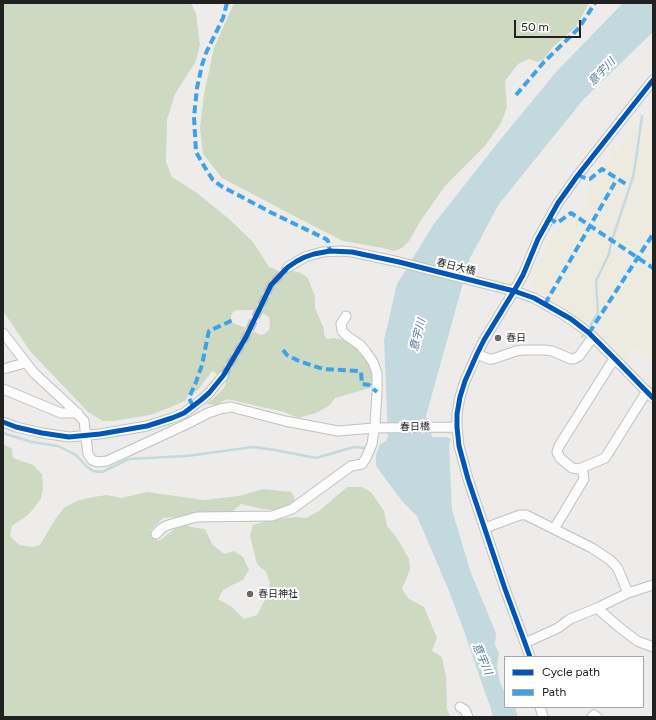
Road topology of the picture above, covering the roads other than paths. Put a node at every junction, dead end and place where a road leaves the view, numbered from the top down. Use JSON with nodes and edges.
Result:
{"nodes":[{"id":1,"x":653,"y":80,"type":"edge"},
{"id":2,"x":288,"y":266,"type":"tunnel mouth"},
{"id":3,"x":511,"y":290,"type":"junction"},
{"id":4,"x":346,"y":316,"type":"dead end"},
{"id":5,"x":3,"y":333,"type":"edge"},
{"id":6,"x":593,"y":337,"type":"junction"},
{"id":7,"x":477,"y":354,"type":"junction"},
{"id":8,"x":615,"y":359,"type":"junction"},
{"id":9,"x":25,"y":363,"type":"junction"},
{"id":10,"x":3,"y":369,"type":"edge"},
{"id":11,"x":223,"y":376,"type":"tunnel mouth"},
{"id":12,"x":3,"y":388,"type":"edge"},
{"id":13,"x":650,"y":395,"type":"edge"},
{"id":14,"x":78,"y":413,"type":"junction"},
{"id":15,"x":3,"y":422,"type":"edge"},
{"id":16,"x":454,"y":427,"type":"junction"},
{"id":17,"x":376,"y":428,"type":"junction"},
{"id":18,"x":86,"y":435,"type":"junction"},
{"id":19,"x":582,"y":468,"type":"junction"},
{"id":20,"x":485,"y":528,"type":"junction"},
{"id":21,"x":554,"y":529,"type":"junction"},
{"id":22,"x":156,"y":534,"type":"dead end"},
{"id":23,"x":653,"y":585,"type":"edge"},
{"id":24,"x":628,"y":593,"type":"junction"},
{"id":25,"x":597,"y":608,"type":"junction"},
{"id":26,"x":526,"y":643,"type":"junction"},
{"id":27,"x":653,"y":647,"type":"edge"},
{"id":28,"x":530,"y":656,"type":"edge"},
{"id":29,"x":460,"y":707,"type":"dead end"},
{"id":30,"x":468,"y":717,"type":"edge"},
{"id":31,"x":592,"y":717,"type":"edge"},
{"id":32,"x":597,"y":717,"type":"edge"}],
"edges":[{"from":1,"to":3,"type":"street"},
{"from":2,"to":3,"type":"street","name":"春日大橋"},
{"from":3,"to":6,"type":"street","name":"春日大橋"},
{"from":3,"to":7,"type":"street"},
{"from":4,"to":17,"type":"street"},
{"from":5,"to":9,"type":"street"},
{"from":6,"to":7,"type":"street"},
{"from":6,"to":8,"type":"street","name":"春日大橋"},
{"from":7,"to":16,"type":"street"},
{"from":8,"to":13,"type":"street","name":"春日大橋"},
{"from":8,"to":19,"type":"street"},
{"from":9,"to":10,"type":"street"},
{"from":9,"to":14,"type":"street"},
{"from":11,"to":18,"type":"street"},
{"from":12,"to":14,"type":"street"},
{"from":13,"to":19,"type":"street"},
{"from":14,"to":18,"type":"street"},
{"from":15,"to":18,"type":"street"},
{"from":16,"to":17,"type":"street","name":"春日橋"},
{"from":16,"to":20,"type":"street"},
{"from":17,"to":18,"type":"street","name":"春日橋"},
{"from":17,"to":22,"type":"street"},
{"from":19,"to":21,"type":"street"},
{"from":20,"to":21,"type":"street"},
{"from":20,"to":26,"type":"street"},
{"from":21,"to":24,"type":"street"},
{"from":23,"to":24,"type":"street"},
{"from":24,"to":25,"type":"street"},
{"from":25,"to":26,"type":"street"},
{"from":25,"to":27,"type":"street"},
{"from":26,"to":28,"type":"street"},
{"from":29,"to":30,"type":"street"},
{"from":31,"to":32,"type":"street"}]}
